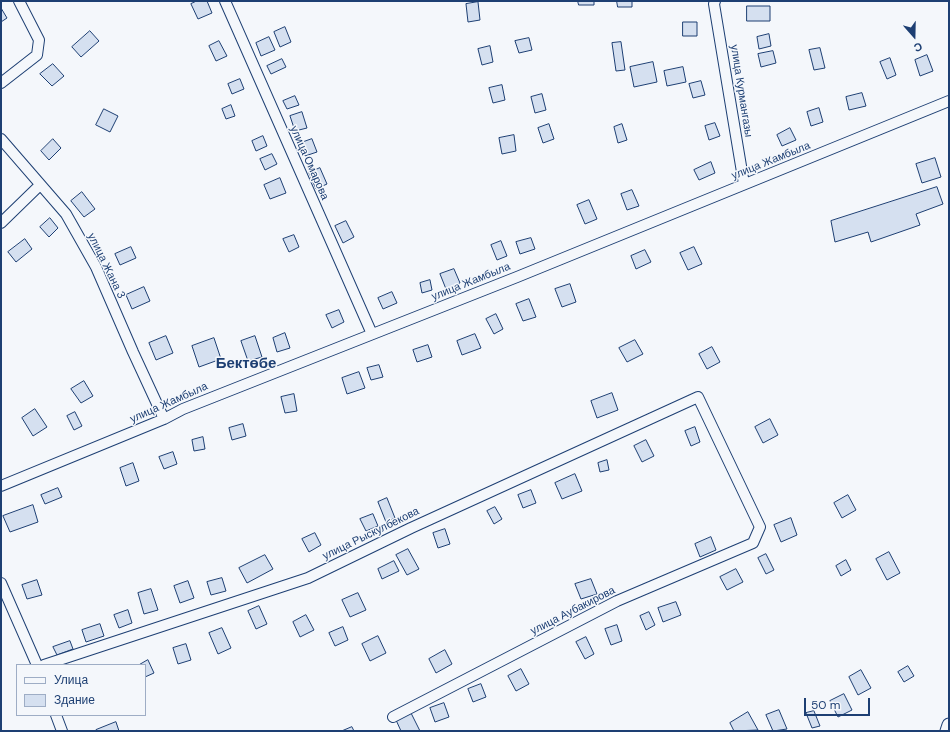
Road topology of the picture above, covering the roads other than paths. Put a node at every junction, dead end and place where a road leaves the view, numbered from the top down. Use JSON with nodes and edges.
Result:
{"nodes":[{"id":1,"x":19,"y":1,"type":"edge"},
{"id":2,"x":225,"y":1,"type":"edge"},
{"id":3,"x":712,"y":2,"type":"edge"},
{"id":4,"x":1,"y":83,"type":"edge"},
{"id":5,"x":949,"y":101,"type":"edge"},
{"id":6,"x":1,"y":139,"type":"edge"},
{"id":7,"x":744,"y":184,"type":"junction"},
{"id":8,"x":40,"y":185,"type":"junction"},
{"id":9,"x":1,"y":223,"type":"edge"},
{"id":10,"x":372,"y":334,"type":"junction"},
{"id":11,"x":698,"y":397,"type":"joint"},
{"id":12,"x":164,"y":419,"type":"junction"},
{"id":13,"x":1,"y":486,"type":"edge"},
{"id":14,"x":1,"y":583,"type":"edge"},
{"id":15,"x":37,"y":664,"type":"edge"},
{"id":16,"x":47,"y":664,"type":"edge"},
{"id":17,"x":56,"y":716,"type":"edge"},
{"id":18,"x":393,"y":717,"type":"dead end"},
{"id":19,"x":949,"y":725,"type":"edge"},
{"id":20,"x":62,"y":731,"type":"edge"},
{"id":21,"x":947,"y":731,"type":"edge"}],
"edges":[{"from":1,"to":4,"type":"street"},
{"from":2,"to":10,"type":"street","name":"улица Омарова"},
{"from":3,"to":7,"type":"street","name":"улица Курмангазы"},
{"from":5,"to":7,"type":"street","name":"улица Жамбыла"},
{"from":6,"to":8,"type":"street","name":"улица Жана 3"},
{"from":7,"to":10,"type":"street","name":"улица Жамбыла"},
{"from":8,"to":9,"type":"street"},
{"from":8,"to":12,"type":"street","name":"улица Жана 3"},
{"from":10,"to":12,"type":"street","name":"улица Жамбыла"},
{"from":11,"to":16,"type":"street","name":"улица Рыскулбекова"},
{"from":11,"to":18,"type":"street","name":"улица Аубакирова"},
{"from":12,"to":13,"type":"street","name":"улица Жамбыла"},
{"from":14,"to":15,"type":"street"},
{"from":17,"to":20,"type":"street"},
{"from":19,"to":21,"type":"main road"}]}
